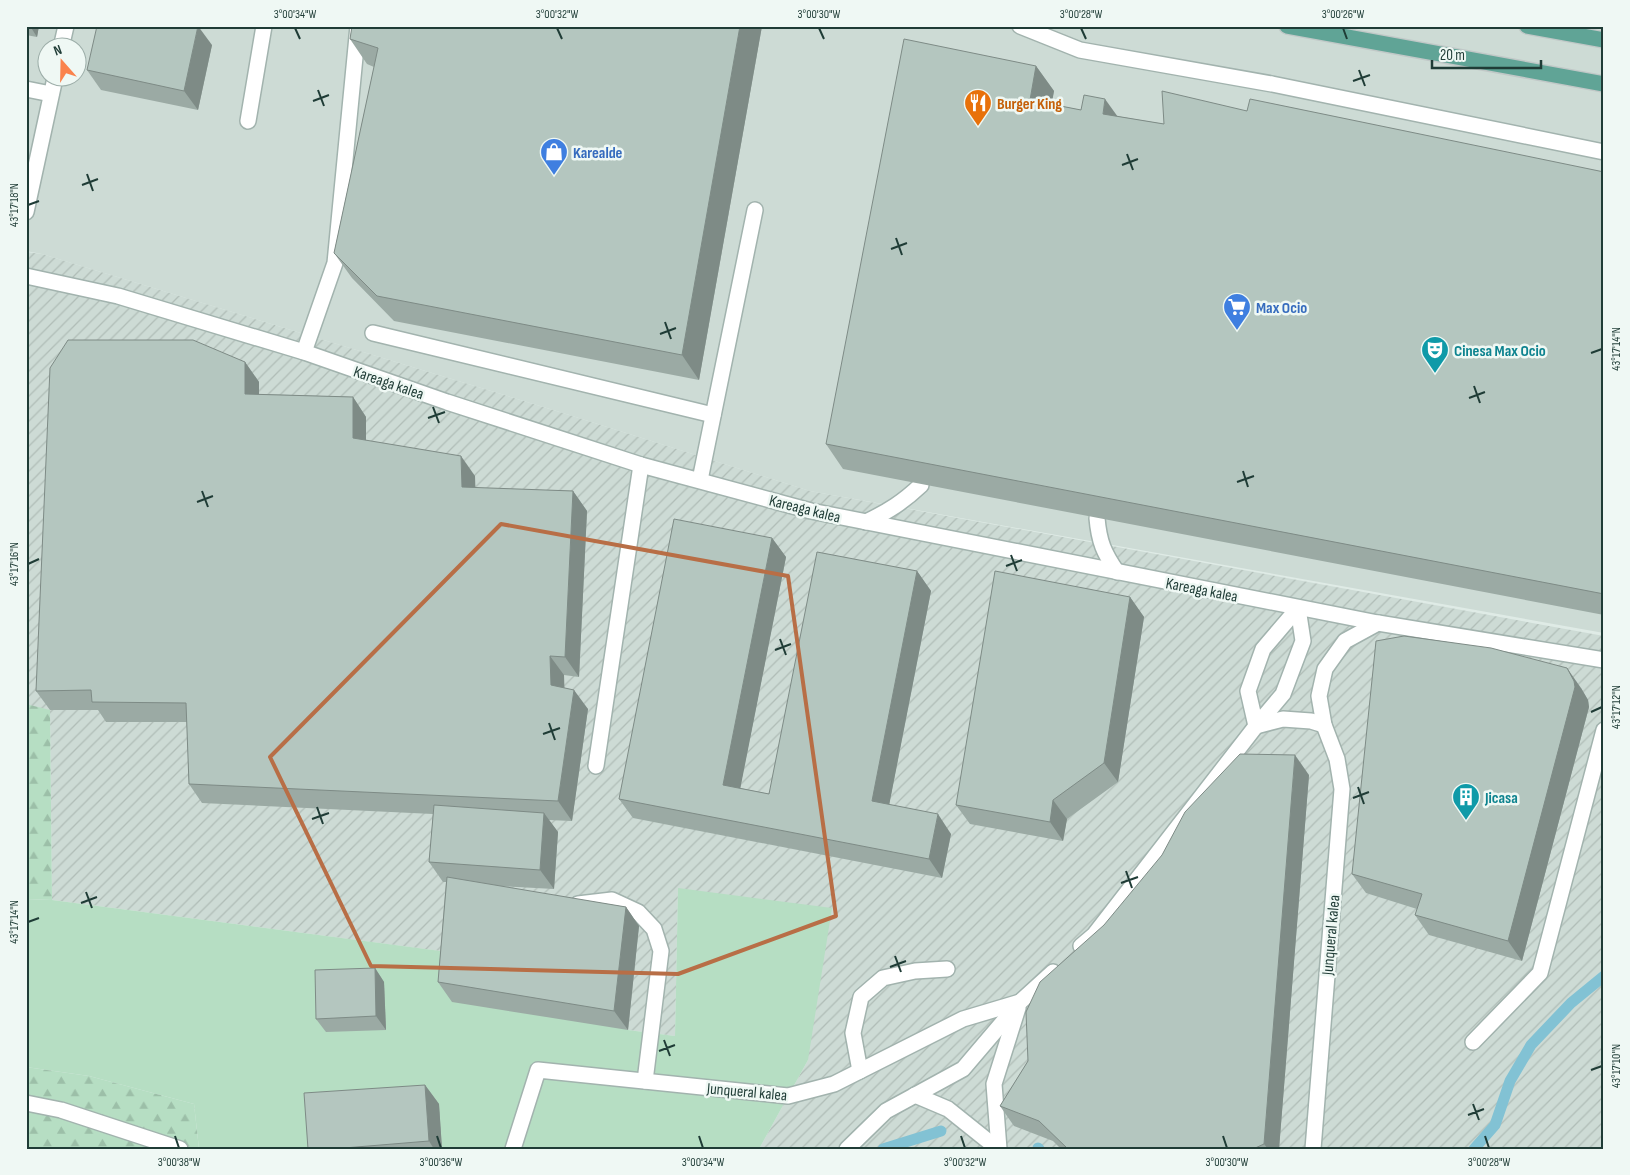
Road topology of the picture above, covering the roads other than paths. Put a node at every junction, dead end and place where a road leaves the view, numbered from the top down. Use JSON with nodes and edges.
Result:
{"nodes":[{"id":1,"x":264,"y":26,"type":"edge"},
{"id":2,"x":358,"y":26,"type":"edge"},
{"id":3,"x":1020,"y":26,"type":"edge"},
{"id":4,"x":1287,"y":26,"type":"edge"},
{"id":5,"x":1527,"y":26,"type":"edge"},
{"id":6,"x":1604,"y":40,"type":"edge"},
{"id":7,"x":1604,"y":84,"type":"edge"},
{"id":8,"x":52,"y":88,"type":"edge"},
{"id":9,"x":26,"y":90,"type":"edge"},
{"id":10,"x":51,"y":94,"type":"junction"},
{"id":11,"x":248,"y":121,"type":"dead end"},
{"id":12,"x":1604,"y":152,"type":"edge"},
{"id":13,"x":755,"y":210,"type":"dead end"},
{"id":14,"x":26,"y":212,"type":"edge"},
{"id":15,"x":26,"y":276,"type":"edge"},
{"id":16,"x":373,"y":333,"type":"dead end"},
{"id":17,"x":304,"y":352,"type":"junction"},
{"id":18,"x":713,"y":415,"type":"junction"},
{"id":19,"x":642,"y":464,"type":"junction"},
{"id":20,"x":700,"y":480,"type":"junction"},
{"id":21,"x":921,"y":485,"type":"edge"},
{"id":22,"x":1097,"y":518,"type":"edge"},
{"id":23,"x":866,"y":522,"type":"junction"},
{"id":24,"x":1117,"y":572,"type":"junction"},
{"id":25,"x":1298,"y":608,"type":"junction"},
{"id":26,"x":1378,"y":623,"type":"junction"},
{"id":27,"x":1604,"y":660,"type":"edge"},
{"id":28,"x":1324,"y":725,"type":"junction"},
{"id":29,"x":1256,"y":726,"type":"junction"},
{"id":30,"x":1604,"y":730,"type":"edge"},
{"id":31,"x":596,"y":766,"type":"dead end"},
{"id":32,"x":569,"y":905,"type":"edge"},
{"id":33,"x":947,"y":969,"type":"dead end"},
{"id":34,"x":1020,"y":1002,"type":"junction"},
{"id":35,"x":1473,"y":1042,"type":"dead end"},
{"id":36,"x":860,"y":1071,"type":"junction"},
{"id":37,"x":645,"y":1081,"type":"junction"},
{"id":38,"x":915,"y":1095,"type":"junction"},
{"id":39,"x":26,"y":1103,"type":"edge"},
{"id":40,"x":180,"y":1149,"type":"edge"},
{"id":41,"x":513,"y":1149,"type":"edge"},
{"id":42,"x":847,"y":1149,"type":"edge"},
{"id":43,"x":998,"y":1149,"type":"edge"},
{"id":44,"x":1314,"y":1149,"type":"edge"}],
"edges":[{"from":1,"to":11,"type":"street"},
{"from":2,"to":17,"type":"street"},
{"from":3,"to":12,"type":"street"},
{"from":4,"to":7,"type":"main road"},
{"from":5,"to":6,"type":"main road"},
{"from":8,"to":10,"type":"street"},
{"from":9,"to":10,"type":"street"},
{"from":10,"to":14,"type":"street"},
{"from":13,"to":18,"type":"street"},
{"from":15,"to":17,"type":"street","name":"Kareaga kalea"},
{"from":16,"to":18,"type":"street"},
{"from":17,"to":19,"type":"street","name":"Kareaga kalea"},
{"from":18,"to":20,"type":"street"},
{"from":19,"to":20,"type":"street","name":"Kareaga kalea"},
{"from":19,"to":31,"type":"street"},
{"from":20,"to":23,"type":"street","name":"Kareaga kalea"},
{"from":21,"to":23,"type":"street"},
{"from":22,"to":24,"type":"street"},
{"from":23,"to":24,"type":"street","name":"Kareaga kalea"},
{"from":24,"to":25,"type":"street","name":"Kareaga kalea"},
{"from":25,"to":26,"type":"street","name":"Kareaga kalea"},
{"from":25,"to":29,"type":"street","name":"Junqueral kalea"},
{"from":25,"to":29,"type":"street"},
{"from":26,"to":27,"type":"street","name":"Kareaga kalea"},
{"from":26,"to":28,"type":"street","name":"Junqueral kalea"},
{"from":28,"to":29,"type":"street"},
{"from":28,"to":44,"type":"street","name":"Junqueral kalea"},
{"from":29,"to":34,"type":"street","name":"Junqueral kalea"},
{"from":30,"to":35,"type":"street"},
{"from":32,"to":37,"type":"street"},
{"from":33,"to":36,"type":"street"},
{"from":34,"to":36,"type":"street","name":"Junqueral kalea"},
{"from":34,"to":38,"type":"street","name":"Junqueral kalea"},
{"from":34,"to":43,"type":"street"},
{"from":36,"to":37,"type":"street","name":"Junqueral kalea"},
{"from":37,"to":41,"type":"street","name":"Junqueral kalea"},
{"from":38,"to":42,"type":"street","name":"Junqueral kalea"},
{"from":38,"to":43,"type":"street"},
{"from":39,"to":40,"type":"street"}]}
